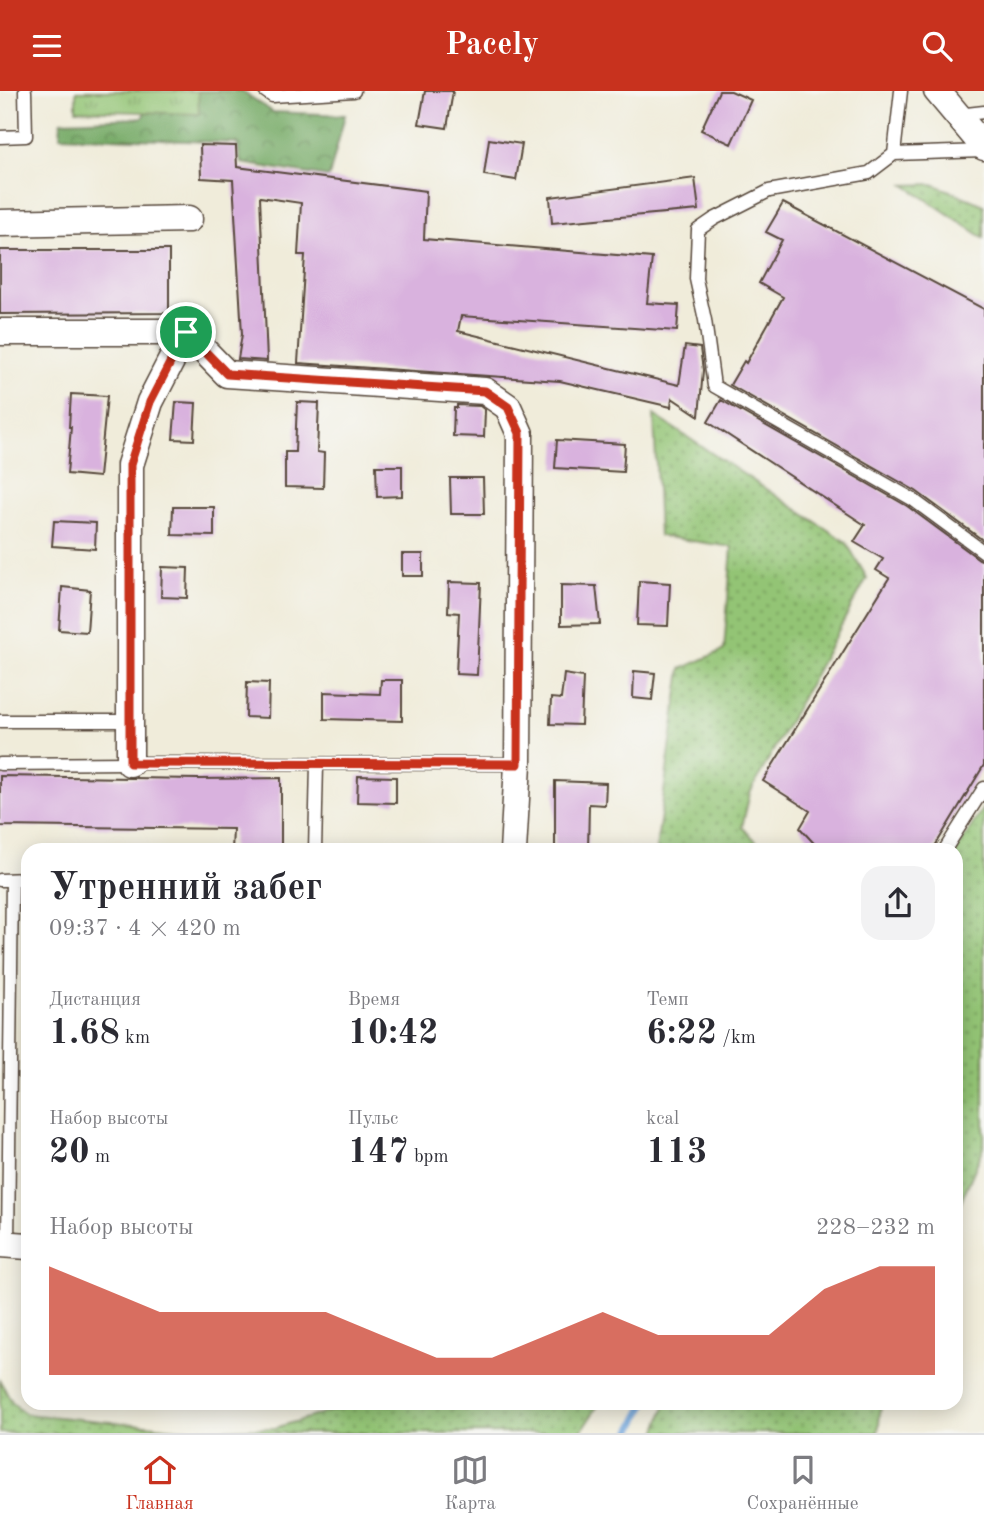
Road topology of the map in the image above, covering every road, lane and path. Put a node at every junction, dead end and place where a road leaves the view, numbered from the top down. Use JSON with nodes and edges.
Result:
{"nodes":[{"id":1,"x":25,"y":91,"type":"edge"},
{"id":2,"x":265,"y":91,"type":"edge"},
{"id":3,"x":354,"y":91,"type":"edge"},
{"id":4,"x":901,"y":91,"type":"edge"},
{"id":5,"x":937,"y":91,"type":"edge"},
{"id":6,"x":984,"y":112,"type":"edge"},
{"id":7,"x":958,"y":115,"type":"junction"},
{"id":8,"x":0,"y":137,"type":"edge"},
{"id":9,"x":984,"y":149,"type":"edge"},
{"id":10,"x":894,"y":154,"type":"junction"},
{"id":11,"x":189,"y":219,"type":"dead end"},
{"id":12,"x":0,"y":223,"type":"edge"},
{"id":13,"x":0,"y":332,"type":"edge"},
{"id":14,"x":186,"y":332,"type":"junction"},
{"id":15,"x":984,"y":552,"type":"edge"},
{"id":16,"x":0,"y":721,"type":"edge"},
{"id":17,"x":130,"y":721,"type":"junction"},
{"id":18,"x":130,"y":763,"type":"junction"},
{"id":19,"x":0,"y":764,"type":"edge"},
{"id":20,"x":317,"y":764,"type":"junction"},
{"id":21,"x":518,"y":764,"type":"junction"},
{"id":22,"x":984,"y":788,"type":"edge"},
{"id":23,"x":315,"y":843,"type":"edge"},
{"id":24,"x":513,"y":843,"type":"edge"},
{"id":25,"x":949,"y":843,"type":"edge"},
{"id":26,"x":6,"y":880,"type":"edge"},
{"id":27,"x":12,"y":1245,"type":"edge"}],
"edges":[{"from":1,"to":8,"type":"lane"},
{"from":2,"to":3,"type":"lane"},
{"from":4,"to":10,"type":"lane"},
{"from":5,"to":7,"type":"street"},
{"from":6,"to":7,"type":"lane"},
{"from":7,"to":9,"type":"street"},
{"from":9,"to":10,"type":"lane"},
{"from":10,"to":15,"type":"lane"},
{"from":11,"to":12,"type":"street"},
{"from":13,"to":14,"type":"street"},
{"from":14,"to":17,"type":"street"},
{"from":14,"to":21,"type":"street"},
{"from":16,"to":17,"type":"lane"},
{"from":17,"to":18,"type":"street"},
{"from":18,"to":19,"type":"lane"},
{"from":18,"to":20,"type":"lane"},
{"from":20,"to":21,"type":"lane"},
{"from":20,"to":23,"type":"lane"},
{"from":21,"to":24,"type":"street"},
{"from":22,"to":25,"type":"lane"},
{"from":26,"to":27,"type":"lane"}]}
